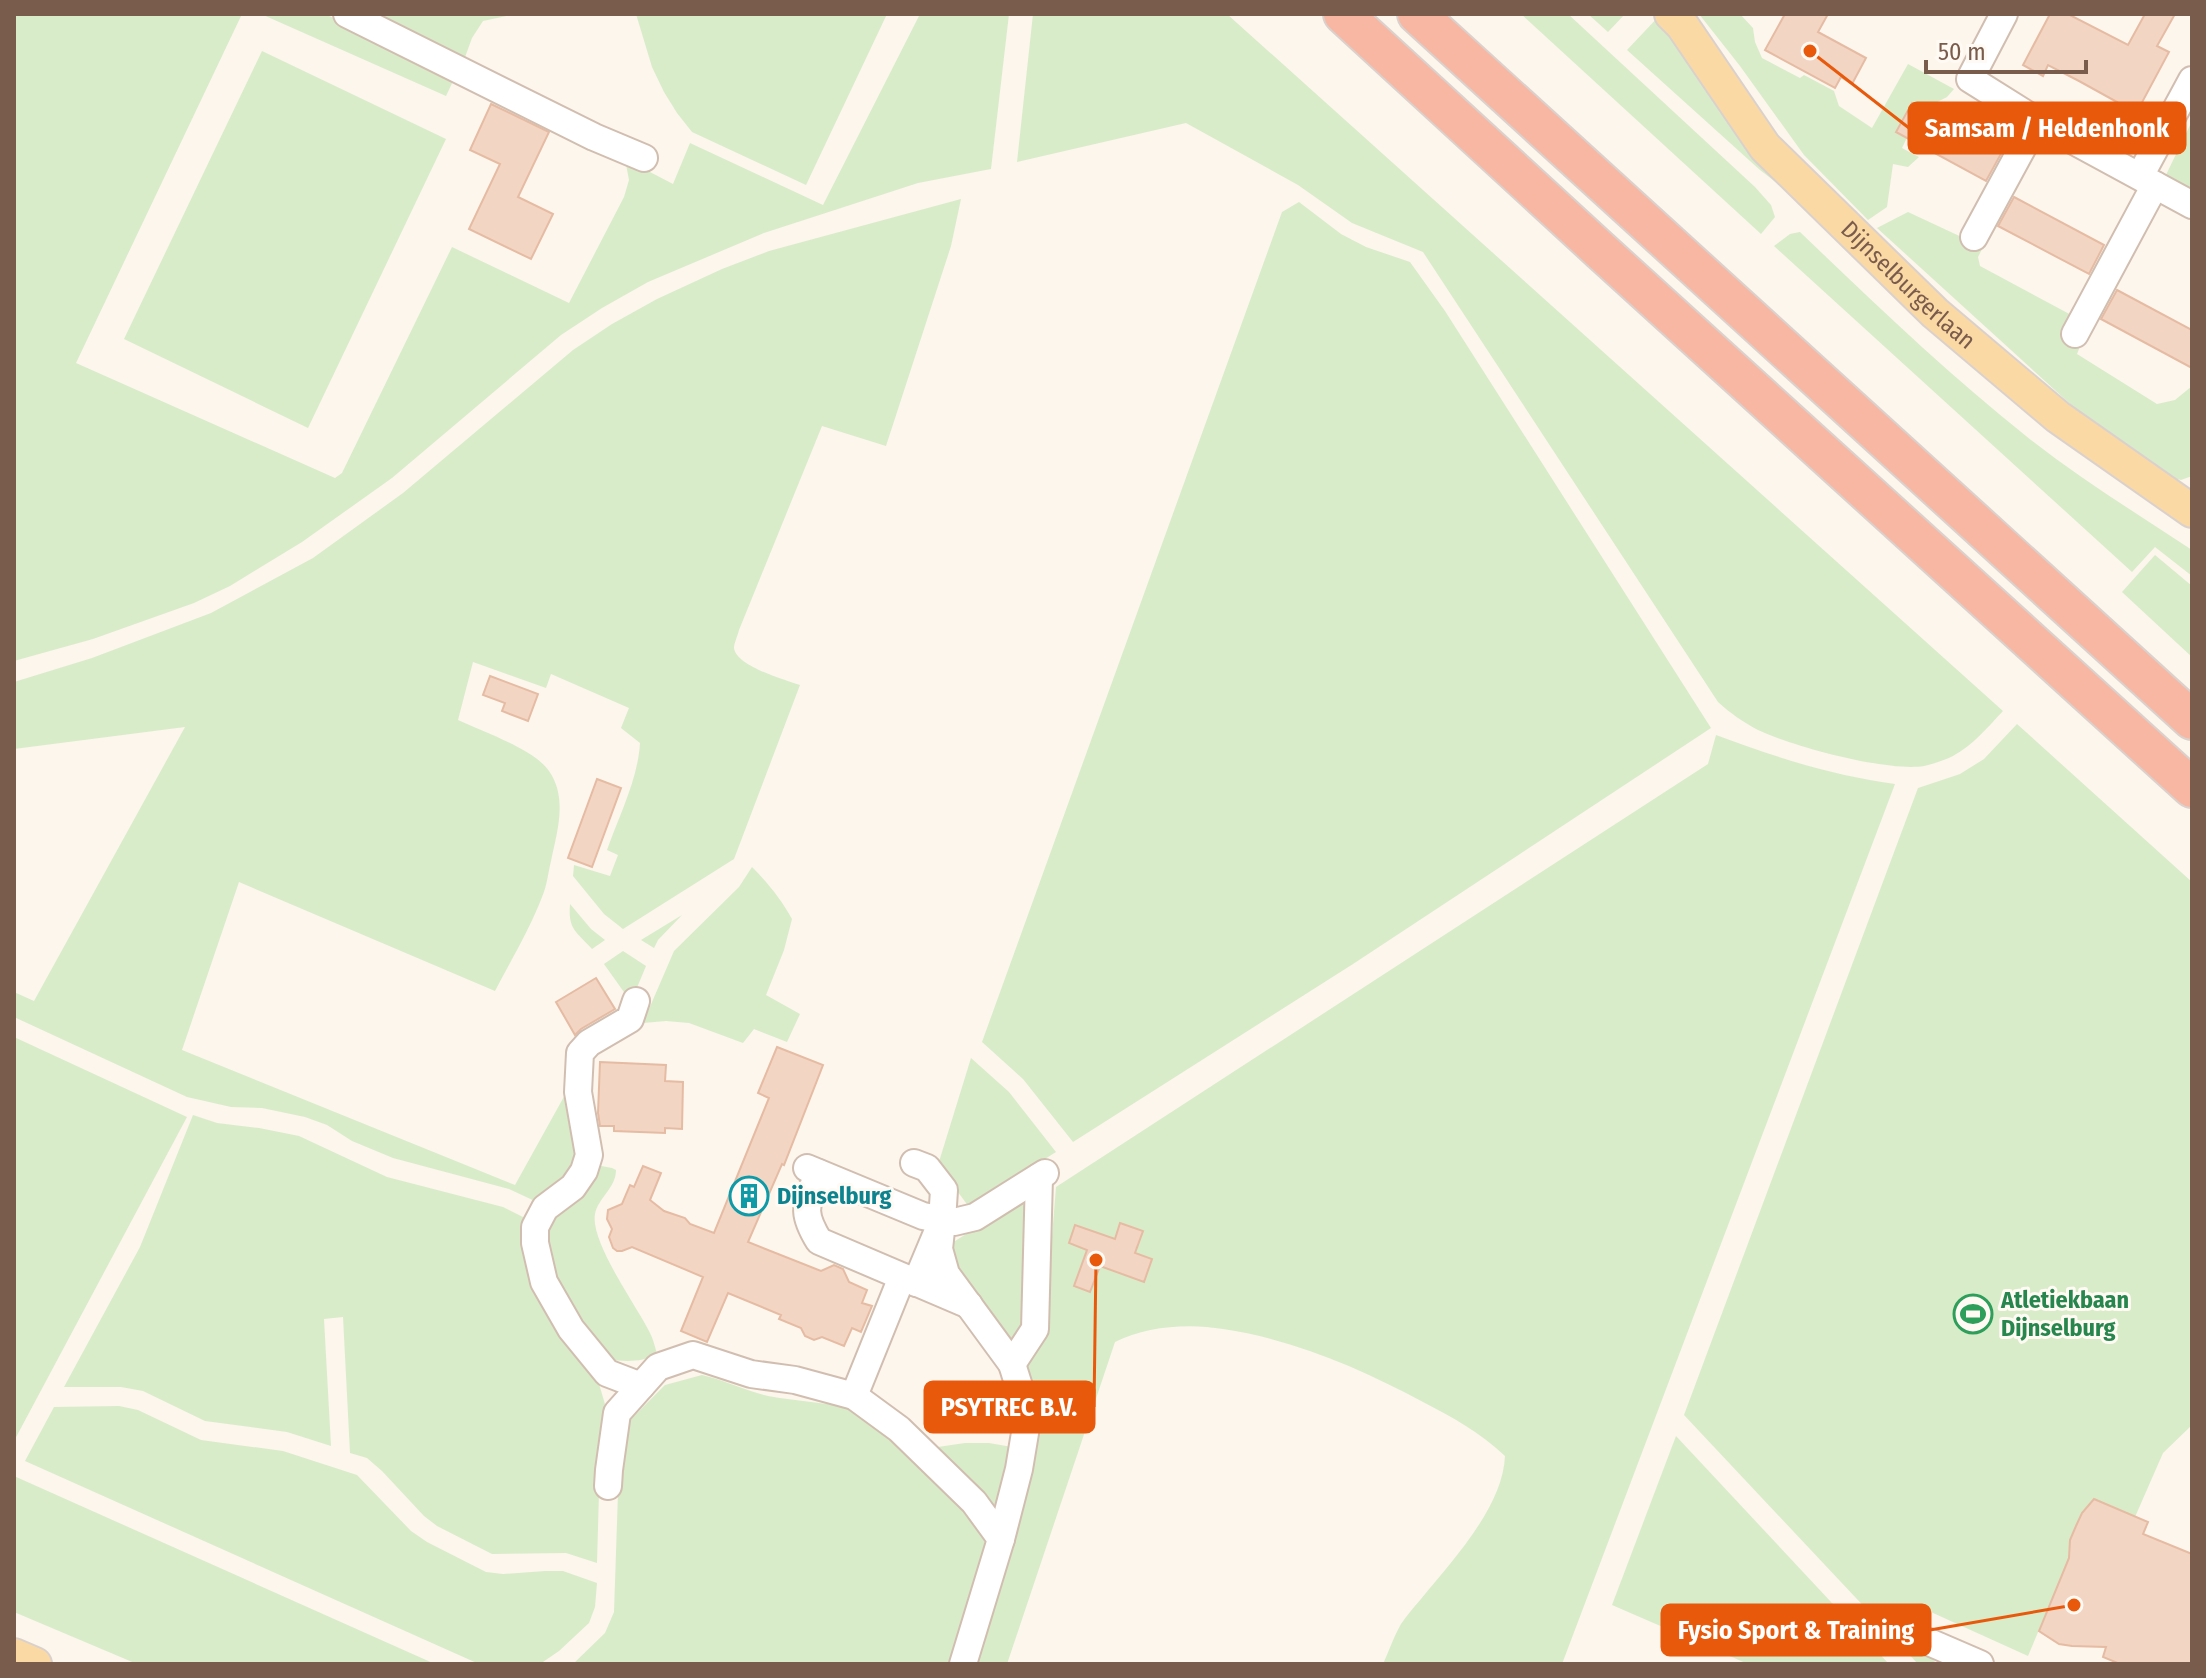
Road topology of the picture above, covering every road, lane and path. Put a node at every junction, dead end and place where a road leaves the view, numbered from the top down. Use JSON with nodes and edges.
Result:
{"nodes":[{"id":1,"x":347,"y":14,"type":"edge"},
{"id":2,"x":1343,"y":14,"type":"edge"},
{"id":3,"x":1417,"y":14,"type":"edge"},
{"id":4,"x":1671,"y":14,"type":"edge"},
{"id":5,"x":2004,"y":14,"type":"edge"},
{"id":6,"x":2192,"y":80,"type":"edge"},
{"id":7,"x":2037,"y":121,"type":"junction"},
{"id":8,"x":644,"y":158,"type":"dead end"},
{"id":9,"x":2148,"y":180,"type":"junction"},
{"id":10,"x":2192,"y":205,"type":"edge"},
{"id":11,"x":1974,"y":237,"type":"dead end"},
{"id":12,"x":2075,"y":334,"type":"dead end"},
{"id":13,"x":2190,"y":505,"type":"edge"},
{"id":14,"x":2192,"y":720,"type":"edge"},
{"id":15,"x":2192,"y":788,"type":"edge"},
{"id":16,"x":636,"y":1001,"type":"dead end"},
{"id":17,"x":914,"y":1163,"type":"dead end"},
{"id":18,"x":942,"y":1221,"type":"junction"},
{"id":19,"x":909,"y":1280,"type":"junction"},
{"id":20,"x":971,"y":1306,"type":"junction"},
{"id":21,"x":1012,"y":1364,"type":"junction"},
{"id":22,"x":641,"y":1386,"type":"junction"},
{"id":23,"x":854,"y":1396,"type":"junction"},
{"id":24,"x":608,"y":1486,"type":"dead end"},
{"id":25,"x":1001,"y":1539,"type":"junction"},
{"id":26,"x":1929,"y":1642,"type":"dead end"},
{"id":27,"x":14,"y":1655,"type":"edge"},
{"id":28,"x":35,"y":1664,"type":"edge"},
{"id":29,"x":963,"y":1664,"type":"edge"},
{"id":30,"x":1980,"y":1664,"type":"edge"}],
"edges":[{"from":1,"to":8,"type":"street"},
{"from":2,"to":15,"type":"highway"},
{"from":3,"to":14,"type":"highway"},
{"from":4,"to":13,"type":"main road","name":"Dijnselburgerlaan"},
{"from":5,"to":7,"type":"street"},
{"from":6,"to":9,"type":"street"},
{"from":7,"to":9,"type":"street"},
{"from":7,"to":11,"type":"street"},
{"from":9,"to":10,"type":"street"},
{"from":9,"to":12,"type":"street"},
{"from":16,"to":22,"type":"street"},
{"from":17,"to":18,"type":"street"},
{"from":18,"to":19,"type":"street"},
{"from":18,"to":19,"type":"street"},
{"from":18,"to":20,"type":"street"},
{"from":18,"to":21,"type":"street"},
{"from":19,"to":20,"type":"street"},
{"from":19,"to":23,"type":"street"},
{"from":20,"to":21,"type":"street"},
{"from":21,"to":25,"type":"street"},
{"from":22,"to":23,"type":"street"},
{"from":22,"to":24,"type":"street"},
{"from":23,"to":25,"type":"street"},
{"from":25,"to":29,"type":"street"},
{"from":26,"to":30,"type":"street"},
{"from":27,"to":28,"type":"main road"}]}
